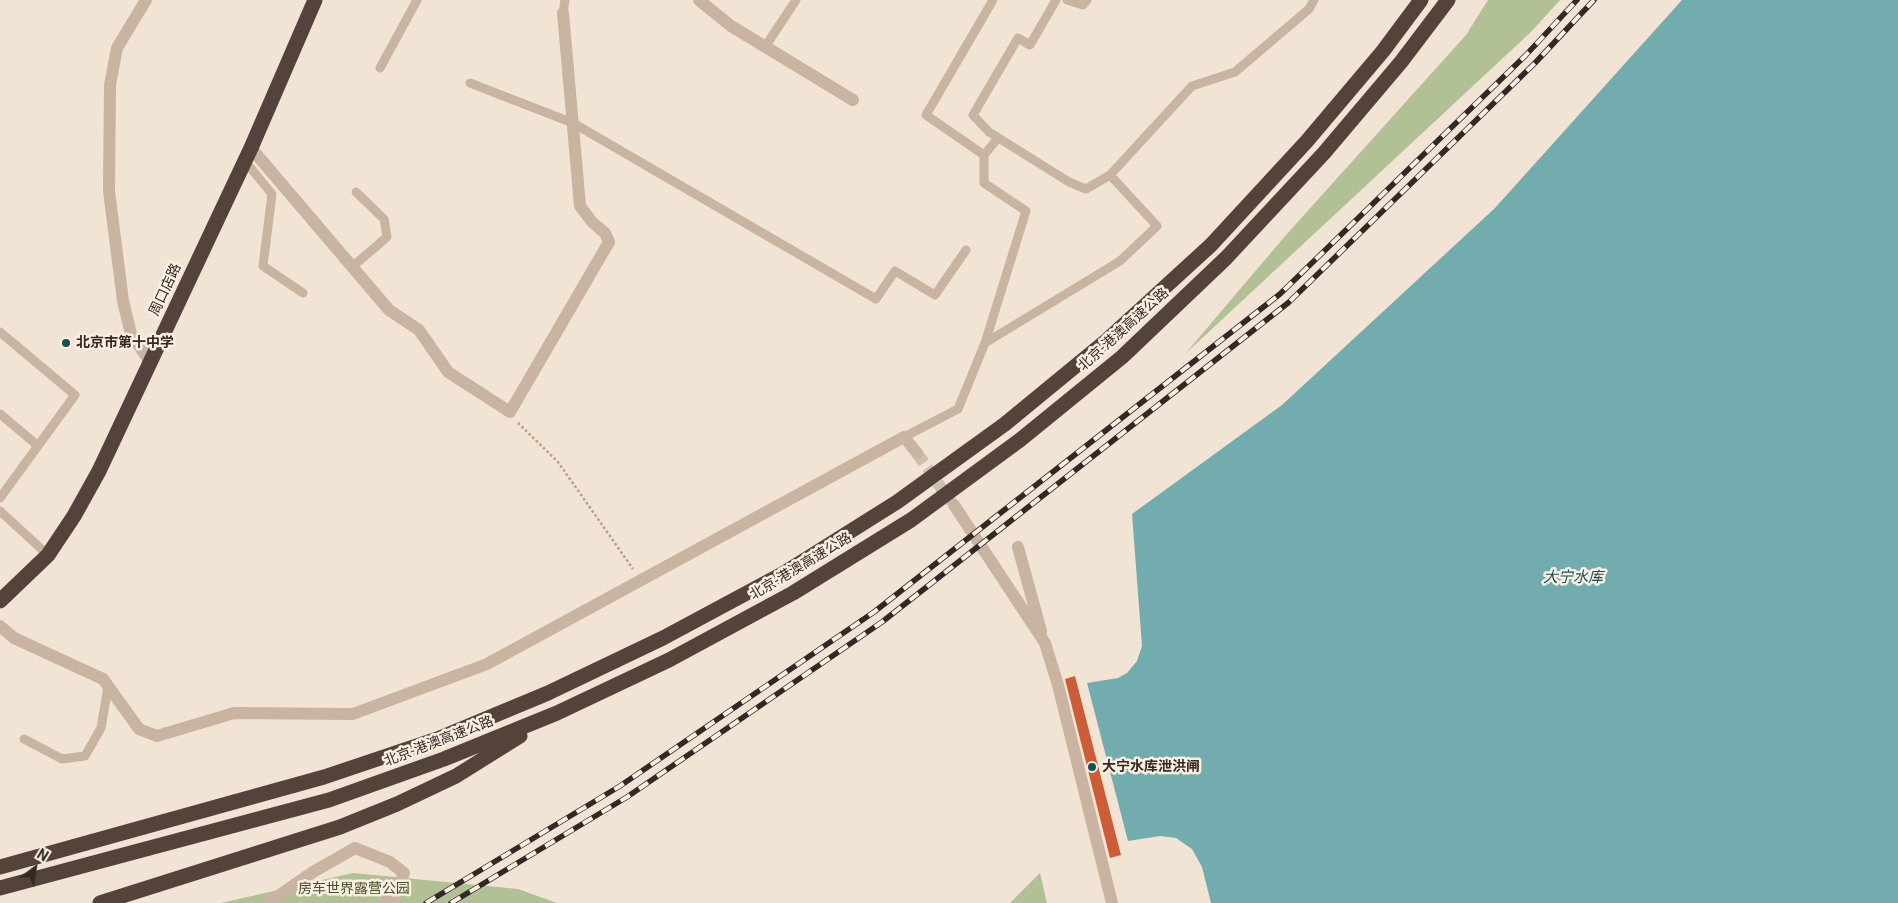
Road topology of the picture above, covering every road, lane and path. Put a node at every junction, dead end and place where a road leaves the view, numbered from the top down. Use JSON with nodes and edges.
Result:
{"nodes":[{"id":1,"x":146,"y":0,"type":"edge"},
{"id":2,"x":315,"y":0,"type":"edge"},
{"id":3,"x":417,"y":0,"type":"edge"},
{"id":4,"x":699,"y":0,"type":"edge"},
{"id":5,"x":796,"y":0,"type":"edge"},
{"id":6,"x":993,"y":0,"type":"edge"},
{"id":7,"x":1056,"y":0,"type":"edge"},
{"id":8,"x":1067,"y":0,"type":"edge"},
{"id":9,"x":1087,"y":0,"type":"edge"},
{"id":10,"x":1314,"y":0,"type":"edge"},
{"id":11,"x":1421,"y":0,"type":"edge"},
{"id":12,"x":1448,"y":0,"type":"edge"},
{"id":13,"x":564,"y":6,"type":"edge"},
{"id":14,"x":765,"y":46,"type":"junction"},
{"id":15,"x":380,"y":68,"type":"dead end"},
{"id":16,"x":470,"y":83,"type":"dead end"},
{"id":17,"x":852,"y":100,"type":"dead end"},
{"id":18,"x":573,"y":123,"type":"junction"},
{"id":19,"x":998,"y":138,"type":"junction"},
{"id":20,"x":248,"y":155,"type":"junction"},
{"id":21,"x":984,"y":155,"type":"junction"},
{"id":22,"x":1110,"y":175,"type":"junction"},
{"id":23,"x":356,"y":192,"type":"dead end"},
{"id":24,"x":966,"y":250,"type":"dead end"},
{"id":25,"x":352,"y":268,"type":"junction"},
{"id":26,"x":303,"y":293,"type":"dead end"},
{"id":27,"x":0,"y":332,"type":"edge"},
{"id":28,"x":984,"y":342,"type":"junction"},
{"id":29,"x":150,"y":362,"type":"junction"},
{"id":30,"x":510,"y":412,"type":"junction"},
{"id":31,"x":0,"y":414,"type":"edge"},
{"id":32,"x":904,"y":436,"type":"junction"},
{"id":33,"x":37,"y":445,"type":"junction"},
{"id":34,"x":917,"y":453,"type":"tunnel mouth"},
{"id":35,"x":0,"y":498,"type":"edge"},
{"id":36,"x":954,"y":505,"type":"tunnel mouth"},
{"id":37,"x":0,"y":511,"type":"edge"},
{"id":38,"x":1018,"y":547,"type":"dead end"},
{"id":39,"x":48,"y":555,"type":"junction"},
{"id":40,"x":642,"y":580,"type":"junction"},
{"id":41,"x":0,"y":601,"type":"edge"},
{"id":42,"x":0,"y":626,"type":"edge"},
{"id":43,"x":1045,"y":643,"type":"junction"},
{"id":44,"x":108,"y":687,"type":"junction"},
{"id":45,"x":557,"y":713,"type":"junction"},
{"id":46,"x":24,"y":738,"type":"dead end"},
{"id":47,"x":0,"y":867,"type":"edge"},
{"id":48,"x":0,"y":888,"type":"edge"},
{"id":49,"x":100,"y":903,"type":"edge"},
{"id":50,"x":268,"y":903,"type":"edge"},
{"id":51,"x":383,"y":903,"type":"edge"},
{"id":52,"x":1112,"y":903,"type":"edge"}],
"edges":[{"from":1,"to":29,"type":"street"},
{"from":2,"to":20,"type":"highway","name":"周口店路"},
{"from":3,"to":15,"type":"lane"},
{"from":4,"to":14,"type":"street"},
{"from":5,"to":14,"type":"lane"},
{"from":6,"to":21,"type":"lane"},
{"from":7,"to":19,"type":"lane"},
{"from":8,"to":9,"type":"lane"},
{"from":10,"to":22,"type":"lane"},
{"from":11,"to":47,"type":"highway","name":"北京-港澳高速公路"},
{"from":12,"to":45,"type":"highway","name":"北京-港澳高速公路"},
{"from":13,"to":18,"type":"street"},
{"from":14,"to":17,"type":"street"},
{"from":16,"to":18,"type":"lane"},
{"from":18,"to":24,"type":"lane"},
{"from":18,"to":30,"type":"street"},
{"from":19,"to":21,"type":"lane"},
{"from":19,"to":22,"type":"lane"},
{"from":20,"to":25,"type":"street"},
{"from":20,"to":26,"type":"lane"},
{"from":20,"to":29,"type":"highway","name":"周口店路"},
{"from":21,"to":28,"type":"lane"},
{"from":22,"to":28,"type":"lane"},
{"from":23,"to":25,"type":"lane"},
{"from":25,"to":30,"type":"street"},
{"from":27,"to":33,"type":"lane"},
{"from":28,"to":32,"type":"lane"},
{"from":29,"to":39,"type":"highway","name":"周口店路"},
{"from":30,"to":40,"type":"path"},
{"from":31,"to":33,"type":"lane"},
{"from":32,"to":34,"type":"street"},
{"from":32,"to":40,"type":"street"},
{"from":33,"to":35,"type":"lane"},
{"from":36,"to":43,"type":"street"},
{"from":37,"to":39,"type":"lane"},
{"from":38,"to":43,"type":"street"},
{"from":39,"to":41,"type":"highway","name":"周口店路"},
{"from":40,"to":44,"type":"street"},
{"from":42,"to":44,"type":"street"},
{"from":43,"to":52,"type":"street"},
{"from":44,"to":46,"type":"lane"},
{"from":45,"to":48,"type":"highway","name":"北京-港澳高速公路"},
{"from":45,"to":49,"type":"highway"},
{"from":50,"to":51,"type":"street"}]}
